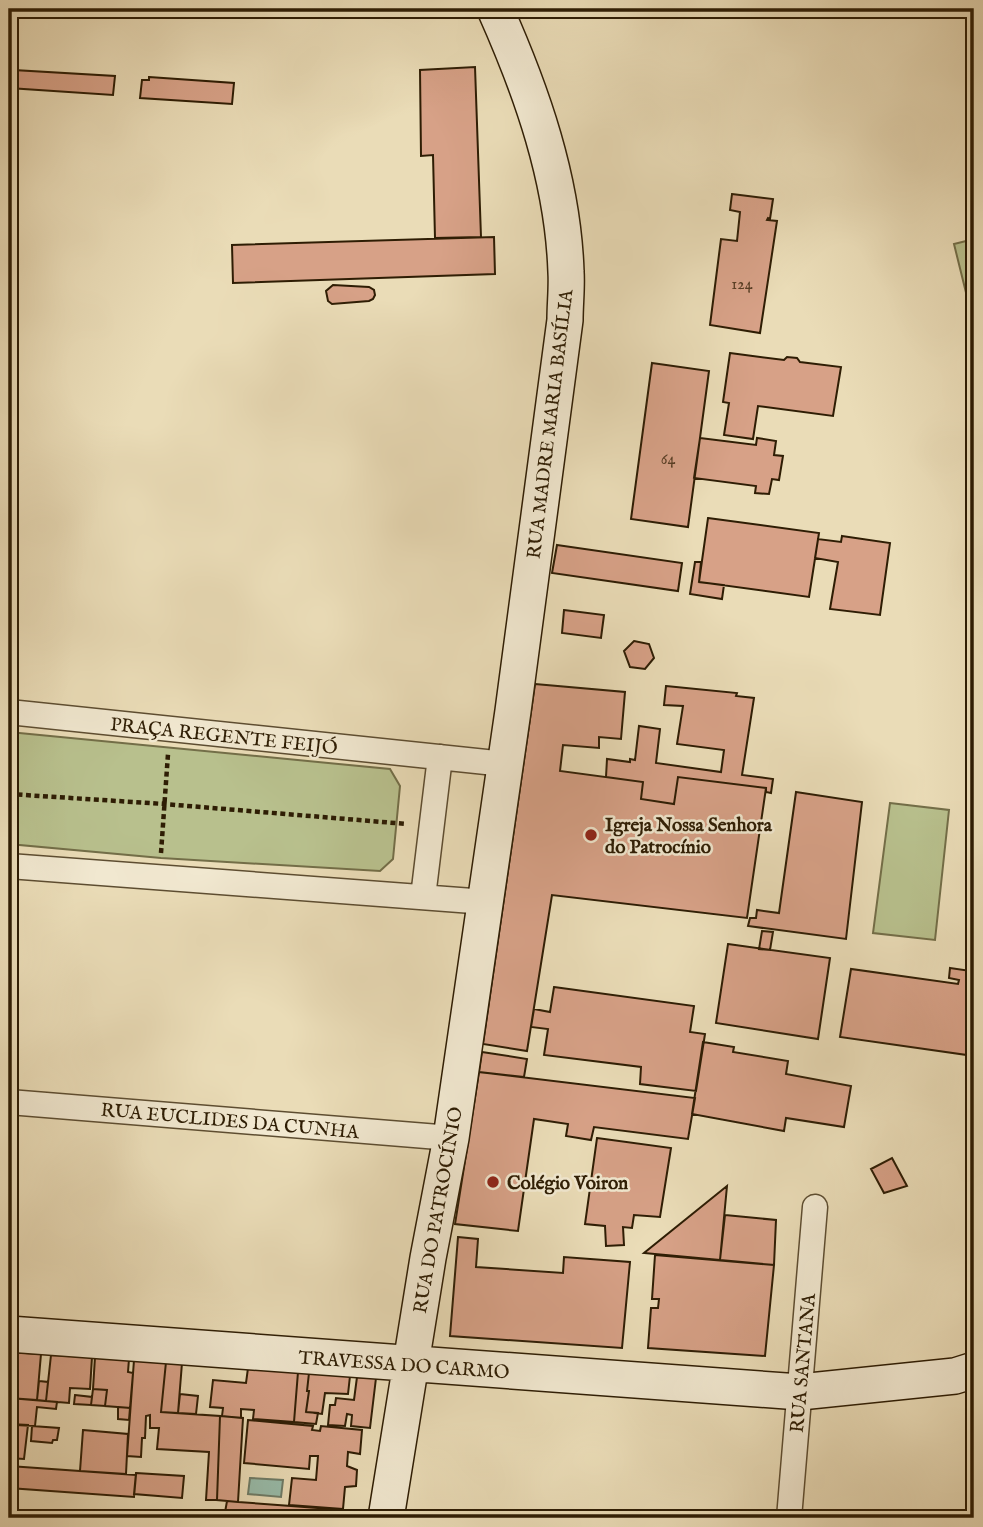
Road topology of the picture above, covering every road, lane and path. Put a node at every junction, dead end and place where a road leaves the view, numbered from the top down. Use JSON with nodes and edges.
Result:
{"nodes":[{"id":1,"x":495,"y":9,"type":"edge"},
{"id":2,"x":9,"y":712,"type":"edge"},
{"id":3,"x":168,"y":748,"type":"dead end"},
{"id":4,"x":440,"y":757,"type":"junction"},
{"id":5,"x":505,"y":764,"type":"junction"},
{"id":6,"x":9,"y":794,"type":"edge"},
{"id":7,"x":164,"y":804,"type":"junction"},
{"id":8,"x":432,"y":827,"type":"junction"},
{"id":9,"x":161,"y":858,"type":"dead end"},
{"id":10,"x":9,"y":866,"type":"edge"},
{"id":11,"x":423,"y":897,"type":"junction"},
{"id":12,"x":486,"y":902,"type":"junction"},
{"id":13,"x":9,"y":1102,"type":"edge"},
{"id":14,"x":451,"y":1138,"type":"junction"},
{"id":15,"x":815,"y":1207,"type":"dead end"},
{"id":16,"x":9,"y":1334,"type":"edge"},
{"id":17,"x":411,"y":1365,"type":"junction"},
{"id":18,"x":974,"y":1370,"type":"edge"},
{"id":19,"x":800,"y":1392,"type":"junction"},
{"id":20,"x":386,"y":1518,"type":"edge"},
{"id":21,"x":789,"y":1518,"type":"edge"}],
"edges":[{"from":1,"to":5,"type":"street","name":"RUA MADRE MARIA BASÍLIA"},
{"from":2,"to":4,"type":"street","name":"PRAÇA REGENTE FEIJÓ"},
{"from":3,"to":7,"type":"path"},
{"from":4,"to":5,"type":"street","name":"PRAÇA REGENTE FEIJÓ"},
{"from":4,"to":8,"type":"street"},
{"from":5,"to":12,"type":"street"},
{"from":6,"to":7,"type":"path"},
{"from":7,"to":8,"type":"path"},
{"from":7,"to":9,"type":"path"},
{"from":8,"to":11,"type":"street"},
{"from":10,"to":11,"type":"street"},
{"from":11,"to":12,"type":"street"},
{"from":12,"to":14,"type":"street","name":"RUA DO PATROCÍNIO"},
{"from":13,"to":14,"type":"street","name":"RUA EUCLIDES DA CUNHA"},
{"from":14,"to":17,"type":"street","name":"RUA DO PATROCÍNIO"},
{"from":15,"to":19,"type":"street","name":"RUA SANTANA"},
{"from":16,"to":17,"type":"street","name":"TRAVESSA DO CARMO"},
{"from":17,"to":19,"type":"street","name":"TRAVESSA DO CARMO"},
{"from":17,"to":20,"type":"street","name":"RUA DO PATROCÍNIO"},
{"from":18,"to":19,"type":"street","name":"TRAVESSA DO CARMO"},
{"from":19,"to":21,"type":"street","name":"RUA SANTANA"}]}
